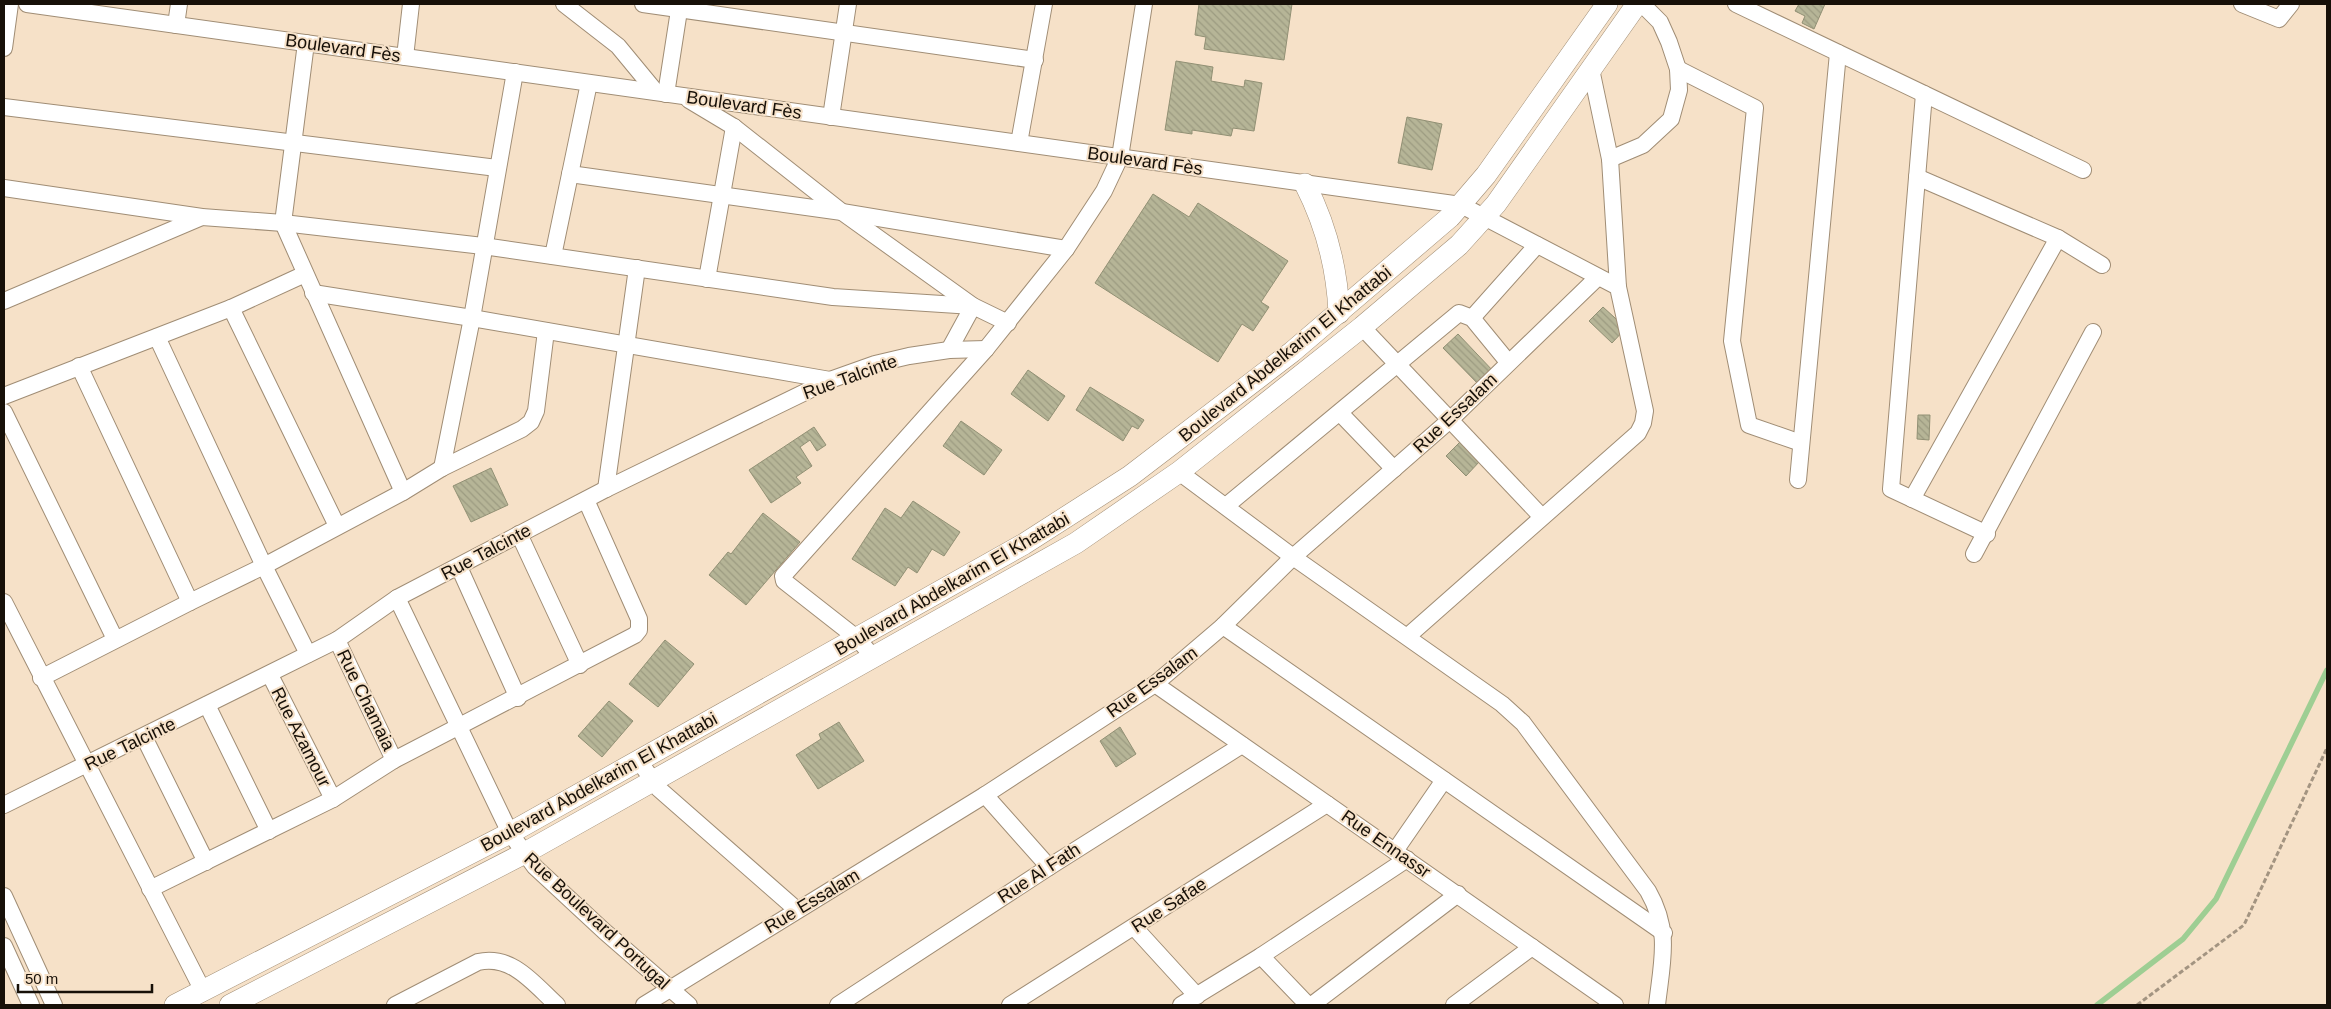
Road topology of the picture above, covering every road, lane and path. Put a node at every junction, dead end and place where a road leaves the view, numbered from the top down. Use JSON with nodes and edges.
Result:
{"nodes":[{"id":1,"x":10,"y":4,"type":"edge"},
{"id":2,"x":27,"y":4,"type":"edge"},
{"id":3,"x":179,"y":4,"type":"edge"},
{"id":4,"x":411,"y":4,"type":"edge"},
{"id":5,"x":564,"y":4,"type":"edge"},
{"id":6,"x":643,"y":4,"type":"edge"},
{"id":7,"x":848,"y":4,"type":"edge"},
{"id":8,"x":1044,"y":4,"type":"edge"},
{"id":9,"x":1144,"y":4,"type":"edge"},
{"id":10,"x":1606,"y":4,"type":"edge"},
{"id":11,"x":1637,"y":4,"type":"edge"},
{"id":12,"x":1642,"y":4,"type":"edge"},
{"id":13,"x":1736,"y":4,"type":"edge"},
{"id":14,"x":2242,"y":4,"type":"edge"},
{"id":15,"x":2292,"y":4,"type":"edge"},
{"id":16,"x":680,"y":6,"type":"edge"},
{"id":17,"x":176,"y":25,"type":"junction"},
{"id":18,"x":844,"y":34,"type":"junction"},
{"id":19,"x":306,"y":43,"type":"junction"},
{"id":20,"x":4,"y":48,"type":"edge"},
{"id":21,"x":1838,"y":53,"type":"junction"},
{"id":22,"x":405,"y":57,"type":"junction"},
{"id":23,"x":1035,"y":60,"type":"junction"},
{"id":24,"x":1678,"y":69,"type":"junction"},
{"id":25,"x":1591,"y":70,"type":"junction"},
{"id":26,"x":515,"y":72,"type":"junction"},
{"id":27,"x":589,"y":83,"type":"junction"},
{"id":28,"x":668,"y":94,"type":"junction"},
{"id":29,"x":1924,"y":94,"type":"junction"},
{"id":30,"x":4,"y":107,"type":"edge"},
{"id":31,"x":831,"y":117,"type":"junction"},
{"id":32,"x":734,"y":127,"type":"junction"},
{"id":33,"x":1019,"y":143,"type":"junction"},
{"id":34,"x":292,"y":144,"type":"junction"},
{"id":35,"x":1120,"y":157,"type":"junction"},
{"id":36,"x":1610,"y":159,"type":"junction"},
{"id":37,"x":497,"y":168,"type":"junction"},
{"id":38,"x":2083,"y":170,"type":"dead end"},
{"id":39,"x":570,"y":174,"type":"junction"},
{"id":40,"x":1917,"y":177,"type":"junction"},
{"id":41,"x":1305,"y":184,"type":"junction"},
{"id":42,"x":4,"y":188,"type":"edge"},
{"id":43,"x":722,"y":195,"type":"junction"},
{"id":44,"x":1461,"y":205,"type":"junction"},
{"id":45,"x":842,"y":212,"type":"junction"},
{"id":46,"x":202,"y":217,"type":"junction"},
{"id":47,"x":1486,"y":217,"type":"junction"},
{"id":48,"x":283,"y":223,"type":"junction"},
{"id":49,"x":2058,"y":238,"type":"junction"},
{"id":50,"x":1537,"y":245,"type":"junction"},
{"id":51,"x":483,"y":246,"type":"junction"},
{"id":52,"x":1066,"y":249,"type":"junction"},
{"id":53,"x":553,"y":256,"type":"junction"},
{"id":54,"x":2102,"y":265,"type":"dead end"},
{"id":55,"x":638,"y":268,"type":"junction"},
{"id":56,"x":305,"y":274,"type":"junction"},
{"id":57,"x":1598,"y":278,"type":"junction"},
{"id":58,"x":707,"y":279,"type":"junction"},
{"id":59,"x":1618,"y":287,"type":"junction"},
{"id":60,"x":313,"y":293,"type":"junction"},
{"id":61,"x":4,"y":301,"type":"edge"},
{"id":62,"x":973,"y":306,"type":"junction"},
{"id":63,"x":232,"y":308,"type":"junction"},
{"id":64,"x":1339,"y":313,"type":"junction"},
{"id":65,"x":472,"y":318,"type":"junction"},
{"id":66,"x":1472,"y":318,"type":"junction"},
{"id":67,"x":1008,"y":323,"type":"junction"},
{"id":68,"x":1362,"y":327,"type":"junction"},
{"id":69,"x":546,"y":331,"type":"junction"},
{"id":70,"x":2093,"y":332,"type":"dead end"},
{"id":71,"x":157,"y":337,"type":"junction"},
{"id":72,"x":627,"y":344,"type":"junction"},
{"id":73,"x":986,"y":349,"type":"junction"},
{"id":74,"x":949,"y":350,"type":"junction"},
{"id":75,"x":1508,"y":362,"type":"junction"},
{"id":76,"x":1398,"y":365,"type":"junction"},
{"id":77,"x":79,"y":366,"type":"junction"},
{"id":78,"x":830,"y":380,"type":"junction"},
{"id":79,"x":4,"y":396,"type":"edge"},
{"id":80,"x":4,"y":412,"type":"edge"},
{"id":81,"x":1340,"y":413,"type":"junction"},
{"id":82,"x":1450,"y":420,"type":"junction"},
{"id":83,"x":1801,"y":443,"type":"junction"},
{"id":84,"x":442,"y":468,"type":"junction"},
{"id":85,"x":1394,"y":469,"type":"junction"},
{"id":86,"x":1179,"y":472,"type":"junction"},
{"id":87,"x":1798,"y":480,"type":"dead end"},
{"id":88,"x":606,"y":489,"type":"junction"},
{"id":89,"x":402,"y":492,"type":"junction"},
{"id":90,"x":1912,"y":499,"type":"junction"},
{"id":91,"x":586,"y":500,"type":"junction"},
{"id":92,"x":1226,"y":506,"type":"junction"},
{"id":93,"x":1542,"y":517,"type":"junction"},
{"id":94,"x":337,"y":526,"type":"junction"},
{"id":95,"x":519,"y":534,"type":"junction"},
{"id":96,"x":1987,"y":534,"type":"junction"},
{"id":97,"x":1974,"y":554,"type":"dead end"},
{"id":98,"x":1294,"y":557,"type":"junction"},
{"id":99,"x":264,"y":566,"type":"junction"},
{"id":100,"x":458,"y":566,"type":"junction"},
{"id":101,"x":397,"y":598,"type":"junction"},
{"id":102,"x":4,"y":602,"type":"edge"},
{"id":103,"x":190,"y":602,"type":"junction"},
{"id":104,"x":1223,"y":626,"type":"junction"},
{"id":105,"x":1408,"y":636,"type":"junction"},
{"id":106,"x":115,"y":639,"type":"junction"},
{"id":107,"x":858,"y":639,"type":"junction"},
{"id":108,"x":337,"y":640,"type":"junction"},
{"id":109,"x":308,"y":654,"type":"junction"},
{"id":110,"x":873,"y":657,"type":"junction"},
{"id":111,"x":580,"y":665,"type":"junction"},
{"id":112,"x":270,"y":674,"type":"junction"},
{"id":113,"x":41,"y":678,"type":"junction"},
{"id":114,"x":1155,"y":684,"type":"junction"},
{"id":115,"x":518,"y":698,"type":"junction"},
{"id":116,"x":207,"y":705,"type":"junction"},
{"id":117,"x":459,"y":728,"type":"junction"},
{"id":118,"x":144,"y":737,"type":"junction"},
{"id":119,"x":1242,"y":745,"type":"junction"},
{"id":120,"x":2327,"y":748,"type":"edge"},
{"id":121,"x":394,"y":760,"type":"junction"},
{"id":122,"x":639,"y":761,"type":"junction"},
{"id":123,"x":86,"y":765,"type":"junction"},
{"id":124,"x":652,"y":780,"type":"junction"},
{"id":125,"x":1444,"y":780,"type":"junction"},
{"id":126,"x":985,"y":795,"type":"junction"},
{"id":127,"x":333,"y":799,"type":"junction"},
{"id":128,"x":1328,"y":804,"type":"junction"},
{"id":129,"x":4,"y":805,"type":"edge"},
{"id":130,"x":269,"y":830,"type":"junction"},
{"id":131,"x":510,"y":833,"type":"junction"},
{"id":132,"x":523,"y":854,"type":"junction"},
{"id":133,"x":1401,"y":855,"type":"junction"},
{"id":134,"x":206,"y":862,"type":"junction"},
{"id":135,"x":1049,"y":866,"type":"junction"},
{"id":136,"x":150,"y":889,"type":"junction"},
{"id":137,"x":1458,"y":894,"type":"junction"},
{"id":138,"x":4,"y":896,"type":"edge"},
{"id":139,"x":798,"y":910,"type":"junction"},
{"id":140,"x":1134,"y":928,"type":"junction"},
{"id":141,"x":1664,"y":933,"type":"junction"},
{"id":142,"x":4,"y":946,"type":"edge"},
{"id":143,"x":1532,"y":947,"type":"junction"},
{"id":144,"x":1261,"y":956,"type":"junction"},
{"id":145,"x":670,"y":988,"type":"junction"},
{"id":146,"x":203,"y":991,"type":"junction"},
{"id":147,"x":1196,"y":996,"type":"junction"},
{"id":148,"x":31,"y":1005,"type":"edge"},
{"id":149,"x":54,"y":1005,"type":"edge"},
{"id":150,"x":175,"y":1005,"type":"edge"},
{"id":151,"x":230,"y":1005,"type":"edge"},
{"id":152,"x":395,"y":1005,"type":"edge"},
{"id":153,"x":557,"y":1005,"type":"edge"},
{"id":154,"x":644,"y":1005,"type":"edge"},
{"id":155,"x":689,"y":1005,"type":"edge"},
{"id":156,"x":838,"y":1005,"type":"edge"},
{"id":157,"x":1010,"y":1005,"type":"edge"},
{"id":158,"x":1181,"y":1005,"type":"edge"},
{"id":159,"x":1454,"y":1005,"type":"edge"},
{"id":160,"x":1615,"y":1005,"type":"edge"},
{"id":161,"x":1658,"y":1005,"type":"edge"},
{"id":162,"x":2137,"y":1005,"type":"edge"}],
"edges":[{"from":1,"to":20,"type":"street"},
{"from":2,"to":17,"type":"street","name":"Boulevard Fès"},
{"from":3,"to":17,"type":"street"},
{"from":4,"to":22,"type":"street"},
{"from":5,"to":28,"type":"street"},
{"from":6,"to":16,"type":"street"},
{"from":7,"to":18,"type":"street"},
{"from":8,"to":23,"type":"street"},
{"from":9,"to":35,"type":"street"},
{"from":10,"to":44,"type":"street","name":"Boulevard Abdelkarim El Khattabi"},
{"from":11,"to":25,"type":"street","name":"Boulevard Abdelkarim El Khattabi"},
{"from":12,"to":24,"type":"street"},
{"from":13,"to":21,"type":"street"},
{"from":14,"to":15,"type":"street"},
{"from":16,"to":18,"type":"street"},
{"from":16,"to":28,"type":"street"},
{"from":17,"to":19,"type":"street","name":"Boulevard Fès"},
{"from":18,"to":23,"type":"street"},
{"from":18,"to":31,"type":"street"},
{"from":19,"to":22,"type":"street","name":"Boulevard Fès"},
{"from":19,"to":34,"type":"street"},
{"from":21,"to":29,"type":"street"},
{"from":21,"to":83,"type":"street"},
{"from":22,"to":26,"type":"street","name":"Boulevard Fès"},
{"from":23,"to":33,"type":"street"},
{"from":24,"to":36,"type":"street"},
{"from":24,"to":83,"type":"street"},
{"from":25,"to":36,"type":"street"},
{"from":25,"to":47,"type":"street","name":"Boulevard Abdelkarim El Khattabi"},
{"from":26,"to":27,"type":"street","name":"Boulevard Fès"},
{"from":26,"to":37,"type":"street"},
{"from":27,"to":28,"type":"street","name":"Boulevard Fès"},
{"from":27,"to":39,"type":"street"},
{"from":28,"to":31,"type":"street","name":"Boulevard Fès"},
{"from":28,"to":32,"type":"street"},
{"from":29,"to":38,"type":"street"},
{"from":29,"to":40,"type":"street"},
{"from":30,"to":34,"type":"street"},
{"from":31,"to":33,"type":"street","name":"Boulevard Fès"},
{"from":32,"to":43,"type":"street"},
{"from":32,"to":45,"type":"street"},
{"from":33,"to":35,"type":"street","name":"Boulevard Fès"},
{"from":34,"to":37,"type":"street"},
{"from":34,"to":48,"type":"street"},
{"from":35,"to":41,"type":"street","name":"Boulevard Fès"},
{"from":35,"to":52,"type":"street"},
{"from":36,"to":59,"type":"street"},
{"from":37,"to":51,"type":"street"},
{"from":39,"to":43,"type":"street"},
{"from":39,"to":53,"type":"street"},
{"from":40,"to":49,"type":"street"},
{"from":40,"to":90,"type":"street"},
{"from":41,"to":44,"type":"street","name":"Boulevard Fès"},
{"from":41,"to":64,"type":"street"},
{"from":42,"to":46,"type":"street"},
{"from":43,"to":45,"type":"street"},
{"from":43,"to":58,"type":"street"},
{"from":44,"to":47,"type":"street","name":"Boulevard Fès"},
{"from":44,"to":64,"type":"street","name":"Boulevard Abdelkarim El Khattabi"},
{"from":45,"to":52,"type":"street"},
{"from":45,"to":62,"type":"street"},
{"from":46,"to":48,"type":"street"},
{"from":46,"to":61,"type":"street"},
{"from":47,"to":50,"type":"street","name":"Boulevard Fès"},
{"from":47,"to":68,"type":"street","name":"Boulevard Abdelkarim El Khattabi"},
{"from":48,"to":51,"type":"street"},
{"from":48,"to":56,"type":"street"},
{"from":49,"to":54,"type":"street"},
{"from":49,"to":90,"type":"street"},
{"from":50,"to":57,"type":"street","name":"Boulevard Fès"},
{"from":50,"to":66,"type":"street"},
{"from":51,"to":53,"type":"street"},
{"from":51,"to":65,"type":"street"},
{"from":52,"to":67,"type":"street"},
{"from":53,"to":55,"type":"street"},
{"from":55,"to":58,"type":"street"},
{"from":55,"to":72,"type":"street"},
{"from":56,"to":60,"type":"street"},
{"from":56,"to":63,"type":"street"},
{"from":57,"to":59,"type":"street","name":"Boulevard Fès"},
{"from":57,"to":75,"type":"street","name":"Rue Essalam"},
{"from":58,"to":62,"type":"street"},
{"from":59,"to":93,"type":"street"},
{"from":60,"to":65,"type":"street"},
{"from":60,"to":89,"type":"street"},
{"from":62,"to":67,"type":"street"},
{"from":62,"to":74,"type":"street"},
{"from":63,"to":71,"type":"street"},
{"from":63,"to":94,"type":"street"},
{"from":64,"to":107,"type":"street","name":"Boulevard Abdelkarim El Khattabi"},
{"from":65,"to":69,"type":"street"},
{"from":65,"to":84,"type":"street"},
{"from":66,"to":75,"type":"street"},
{"from":66,"to":76,"type":"street"},
{"from":67,"to":73,"type":"street"},
{"from":68,"to":76,"type":"street"},
{"from":68,"to":86,"type":"street","name":"Boulevard Abdelkarim El Khattabi"},
{"from":69,"to":72,"type":"street"},
{"from":69,"to":84,"type":"street"},
{"from":70,"to":96,"type":"street"},
{"from":71,"to":77,"type":"street"},
{"from":71,"to":99,"type":"street"},
{"from":72,"to":78,"type":"street"},
{"from":72,"to":88,"type":"street"},
{"from":73,"to":74,"type":"street","name":"Rue Talcinte"},
{"from":73,"to":107,"type":"street"},
{"from":74,"to":78,"type":"street","name":"Rue Talcinte"},
{"from":75,"to":82,"type":"street","name":"Rue Essalam"},
{"from":76,"to":81,"type":"street"},
{"from":76,"to":82,"type":"street"},
{"from":77,"to":79,"type":"street"},
{"from":77,"to":103,"type":"street"},
{"from":78,"to":88,"type":"street","name":"Rue Talcinte"},
{"from":80,"to":106,"type":"street"},
{"from":81,"to":85,"type":"street"},
{"from":81,"to":92,"type":"street"},
{"from":82,"to":85,"type":"street","name":"Rue Essalam"},
{"from":82,"to":93,"type":"street"},
{"from":83,"to":87,"type":"street"},
{"from":84,"to":89,"type":"street"},
{"from":85,"to":98,"type":"street","name":"Rue Essalam"},
{"from":86,"to":92,"type":"street"},
{"from":86,"to":110,"type":"street","name":"Boulevard Abdelkarim El Khattabi"},
{"from":88,"to":91,"type":"street","name":"Rue Talcinte"},
{"from":89,"to":94,"type":"street"},
{"from":90,"to":96,"type":"street"},
{"from":91,"to":95,"type":"street","name":"Rue Talcinte"},
{"from":91,"to":111,"type":"street"},
{"from":92,"to":98,"type":"street"},
{"from":93,"to":105,"type":"street"},
{"from":94,"to":99,"type":"street"},
{"from":95,"to":100,"type":"street","name":"Rue Talcinte"},
{"from":95,"to":111,"type":"street"},
{"from":96,"to":97,"type":"street"},
{"from":98,"to":104,"type":"street","name":"Rue Essalam"},
{"from":98,"to":105,"type":"street"},
{"from":99,"to":103,"type":"street"},
{"from":99,"to":109,"type":"street"},
{"from":100,"to":101,"type":"street","name":"Rue Talcinte"},
{"from":100,"to":115,"type":"street"},
{"from":101,"to":108,"type":"street","name":"Rue Talcinte"},
{"from":101,"to":117,"type":"street","name":"Rue Boulevard Portugal"},
{"from":102,"to":113,"type":"street"},
{"from":103,"to":106,"type":"street"},
{"from":104,"to":114,"type":"street","name":"Rue Essalam"},
{"from":104,"to":125,"type":"street"},
{"from":105,"to":141,"type":"street"},
{"from":106,"to":113,"type":"street"},
{"from":107,"to":110,"type":"street"},
{"from":107,"to":122,"type":"street","name":"Boulevard Abdelkarim El Khattabi"},
{"from":108,"to":109,"type":"street","name":"Rue Talcinte"},
{"from":108,"to":121,"type":"street","name":"Rue Chamaia"},
{"from":109,"to":112,"type":"street","name":"Rue Talcinte"},
{"from":110,"to":124,"type":"street","name":"Boulevard Abdelkarim El Khattabi"},
{"from":111,"to":115,"type":"street"},
{"from":112,"to":116,"type":"street","name":"Rue Talcinte"},
{"from":112,"to":127,"type":"street","name":"Rue Azamour"},
{"from":113,"to":123,"type":"street"},
{"from":114,"to":119,"type":"street","name":"Rue Ennassr"},
{"from":114,"to":126,"type":"street","name":"Rue Essalam"},
{"from":115,"to":117,"type":"street"},
{"from":116,"to":118,"type":"street","name":"Rue Talcinte"},
{"from":116,"to":130,"type":"street"},
{"from":117,"to":121,"type":"street"},
{"from":117,"to":131,"type":"street","name":"Rue Boulevard Portugal"},
{"from":118,"to":123,"type":"street","name":"Rue Talcinte"},
{"from":118,"to":134,"type":"street"},
{"from":119,"to":128,"type":"street","name":"Rue Ennassr"},
{"from":119,"to":135,"type":"street","name":"Rue Al Fath"},
{"from":120,"to":162,"type":"path"},
{"from":121,"to":127,"type":"street"},
{"from":122,"to":124,"type":"street"},
{"from":122,"to":131,"type":"street","name":"Boulevard Abdelkarim El Khattabi"},
{"from":123,"to":129,"type":"street","name":"Rue Talcinte"},
{"from":123,"to":136,"type":"street"},
{"from":124,"to":132,"type":"street","name":"Boulevard Abdelkarim El Khattabi"},
{"from":124,"to":139,"type":"street"},
{"from":125,"to":133,"type":"street"},
{"from":125,"to":141,"type":"street"},
{"from":126,"to":135,"type":"street"},
{"from":126,"to":139,"type":"street","name":"Rue Essalam"},
{"from":127,"to":130,"type":"street"},
{"from":128,"to":133,"type":"street","name":"Rue Ennassr"},
{"from":128,"to":140,"type":"street","name":"Rue Safae"},
{"from":130,"to":134,"type":"street"},
{"from":131,"to":132,"type":"street","name":"Rue Boulevard Portugal"},
{"from":131,"to":146,"type":"street","name":"Boulevard Abdelkarim El Khattabi"},
{"from":132,"to":145,"type":"street","name":"Rue Boulevard Portugal"},
{"from":132,"to":151,"type":"street","name":"Boulevard Abdelkarim El Khattabi"},
{"from":133,"to":137,"type":"street","name":"Rue Ennassr"},
{"from":133,"to":144,"type":"street"},
{"from":134,"to":136,"type":"street"},
{"from":135,"to":156,"type":"street","name":"Rue Al Fath"},
{"from":136,"to":146,"type":"street"},
{"from":137,"to":143,"type":"street","name":"Rue Ennassr"},
{"from":137,"to":144,"type":"street"},
{"from":138,"to":149,"type":"street"},
{"from":139,"to":145,"type":"street","name":"Rue Essalam"},
{"from":140,"to":147,"type":"street"},
{"from":140,"to":157,"type":"street","name":"Rue Safae"},
{"from":141,"to":161,"type":"street"},
{"from":142,"to":148,"type":"street"},
{"from":143,"to":159,"type":"street"},
{"from":143,"to":160,"type":"street","name":"Rue Ennassr"},
{"from":144,"to":147,"type":"street"},
{"from":145,"to":154,"type":"street","name":"Rue Essalam"},
{"from":145,"to":155,"type":"street","name":"Rue Boulevard Portugal"},
{"from":146,"to":150,"type":"street","name":"Boulevard Abdelkarim El Khattabi"},
{"from":147,"to":158,"type":"street"},
{"from":152,"to":153,"type":"street"}]}
